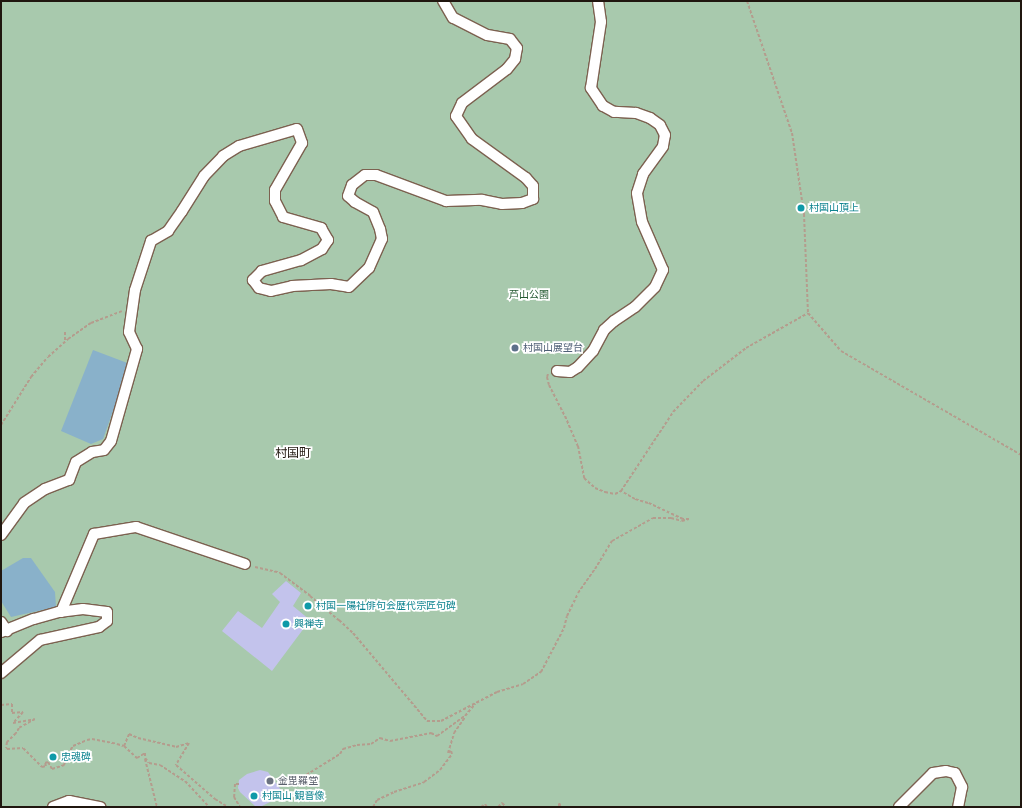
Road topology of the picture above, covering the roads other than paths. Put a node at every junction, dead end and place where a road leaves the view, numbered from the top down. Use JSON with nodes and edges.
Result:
{"nodes":[{"id":1,"x":444,"y":1,"type":"edge"},
{"id":2,"x":598,"y":1,"type":"edge"},
{"id":3,"x":556,"y":371,"type":"road end"},
{"id":4,"x":1,"y":535,"type":"edge"},
{"id":5,"x":245,"y":564,"type":"road end"},
{"id":6,"x":61,"y":612,"type":"junction"},
{"id":7,"x":1,"y":622,"type":"edge"},
{"id":8,"x":4,"y":632,"type":"edge"},
{"id":9,"x":1,"y":673,"type":"edge"},
{"id":10,"x":53,"y":807,"type":"edge"},
{"id":11,"x":100,"y":807,"type":"edge"},
{"id":12,"x":899,"y":807,"type":"edge"},
{"id":13,"x":958,"y":807,"type":"edge"}],
"edges":[{"from":1,"to":4,"type":"street"},
{"from":2,"to":3,"type":"street"},
{"from":5,"to":6,"type":"street"},
{"from":6,"to":8,"type":"street"},
{"from":6,"to":9,"type":"street"},
{"from":7,"to":8,"type":"street"},
{"from":10,"to":11,"type":"street"},
{"from":12,"to":13,"type":"street"}]}
